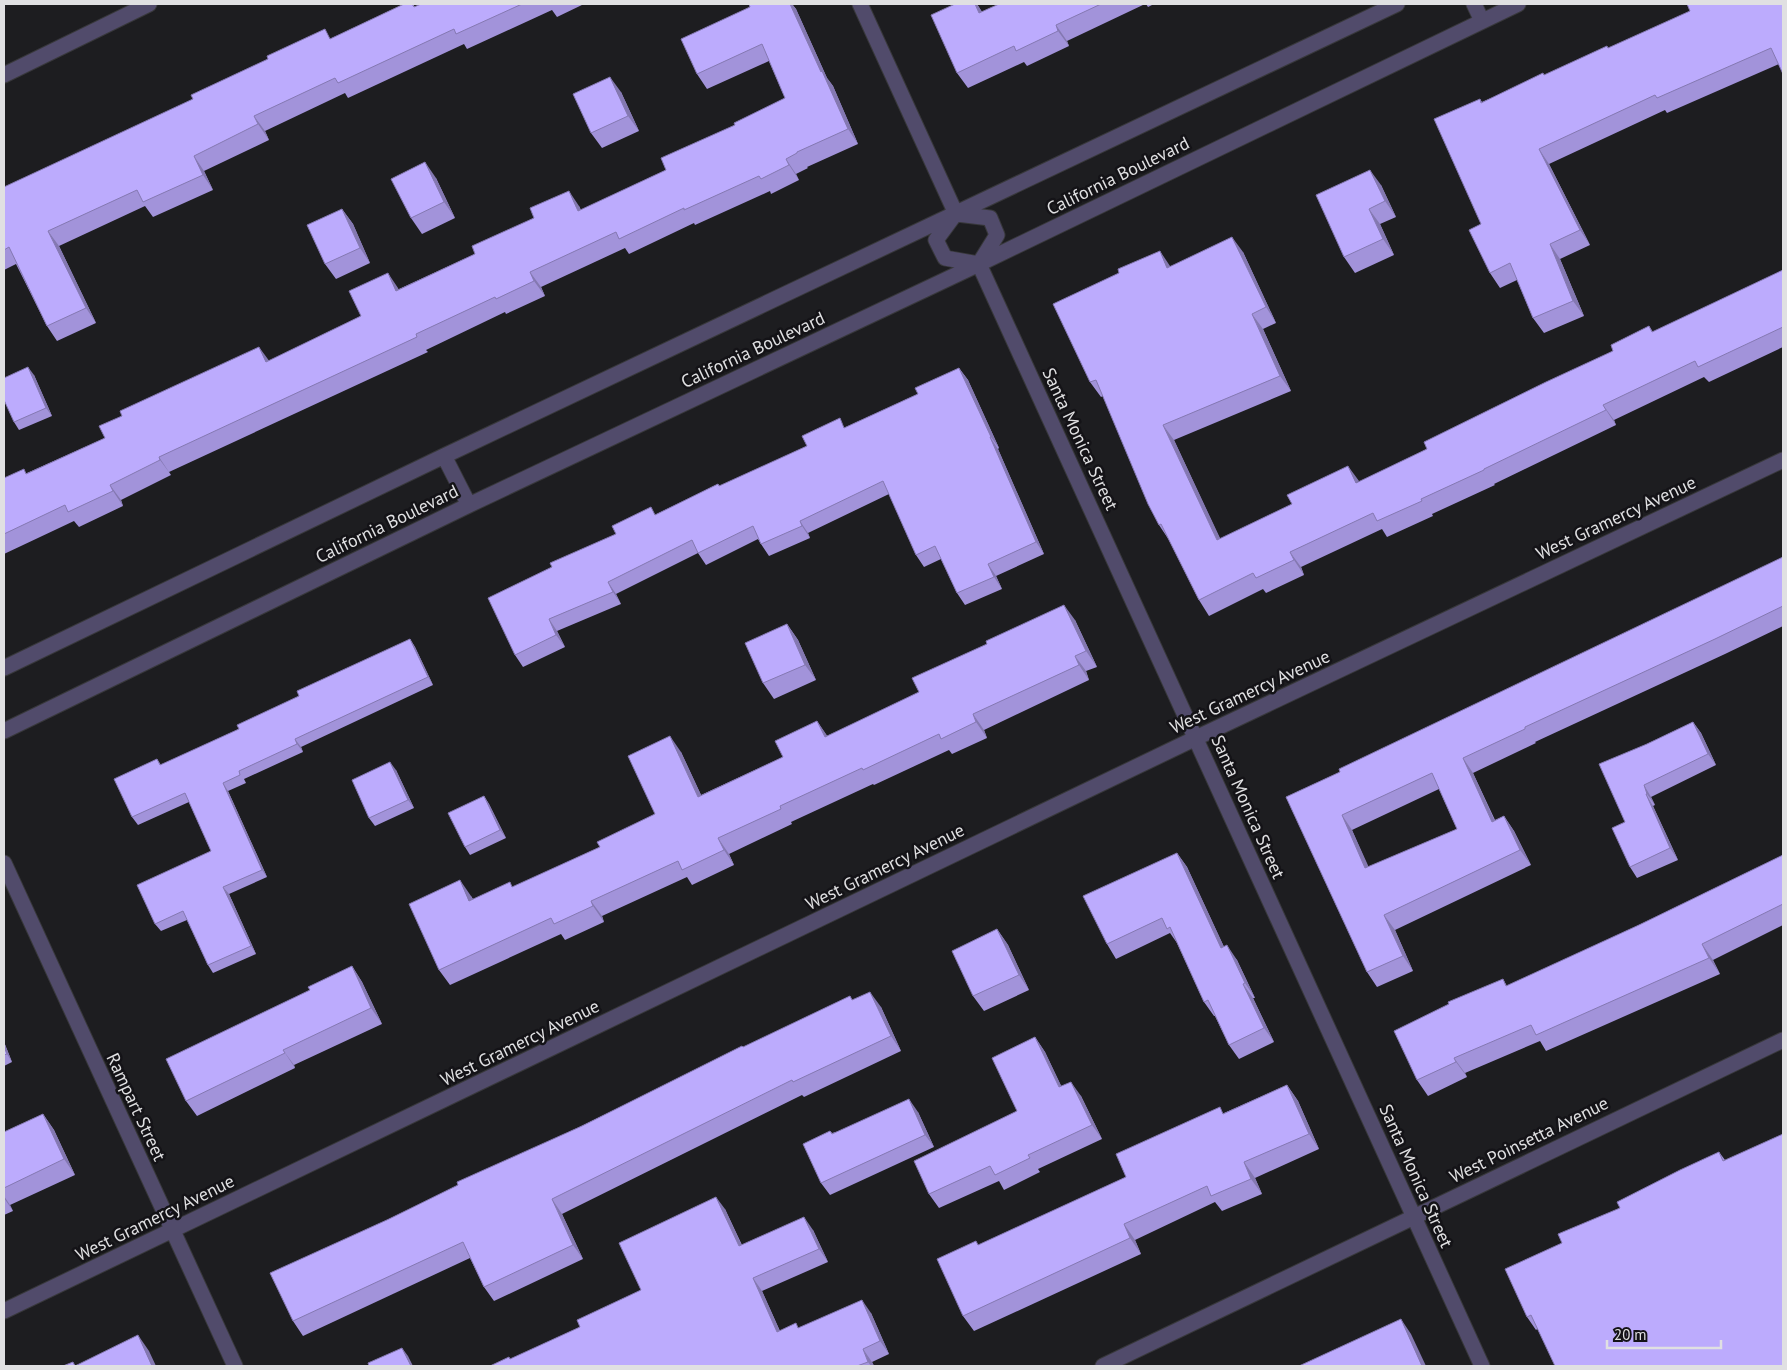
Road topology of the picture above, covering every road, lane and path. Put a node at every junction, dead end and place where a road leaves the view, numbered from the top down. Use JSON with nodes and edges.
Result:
{"nodes":[{"id":1,"x":150,"y":4,"type":"edge"},
{"id":2,"x":860,"y":4,"type":"edge"},
{"id":3,"x":1397,"y":4,"type":"edge"},
{"id":4,"x":1474,"y":4,"type":"edge"},
{"id":5,"x":1518,"y":4,"type":"edge"},
{"id":6,"x":1482,"y":21,"type":"junction"},
{"id":7,"x":4,"y":75,"type":"edge"},
{"id":8,"x":956,"y":214,"type":"junction"},
{"id":9,"x":979,"y":264,"type":"junction"},
{"id":10,"x":444,"y":456,"type":"junction"},
{"id":11,"x":1783,"y":460,"type":"edge"},
{"id":12,"x":469,"y":505,"type":"junction"},
{"id":13,"x":4,"y":668,"type":"edge"},
{"id":14,"x":4,"y":731,"type":"edge"},
{"id":15,"x":1196,"y":738,"type":"junction"},
{"id":16,"x":4,"y":863,"type":"edge"},
{"id":17,"x":1783,"y":1040,"type":"edge"},
{"id":18,"x":1414,"y":1216,"type":"junction"},
{"id":19,"x":173,"y":1230,"type":"junction"},
{"id":20,"x":4,"y":1311,"type":"edge"},
{"id":21,"x":235,"y":1366,"type":"edge"},
{"id":22,"x":1102,"y":1366,"type":"edge"},
{"id":23,"x":1482,"y":1366,"type":"edge"}],
"edges":[{"from":1,"to":7,"type":"street"},
{"from":2,"to":8,"type":"street"},
{"from":3,"to":8,"type":"street","name":"California Boulevard"},
{"from":4,"to":6,"type":"street"},
{"from":5,"to":6,"type":"street","name":"California Boulevard"},
{"from":6,"to":9,"type":"street","name":"California Boulevard"},
{"from":8,"to":9,"type":"street"},
{"from":8,"to":9,"type":"street"},
{"from":8,"to":10,"type":"street","name":"California Boulevard"},
{"from":9,"to":12,"type":"street","name":"California Boulevard"},
{"from":9,"to":15,"type":"street","name":"Santa Monica Street"},
{"from":10,"to":12,"type":"street"},
{"from":10,"to":13,"type":"street","name":"California Boulevard"},
{"from":11,"to":15,"type":"street","name":"West Gramercy Avenue"},
{"from":12,"to":14,"type":"street","name":"California Boulevard"},
{"from":15,"to":18,"type":"street","name":"Santa Monica Street"},
{"from":15,"to":19,"type":"street","name":"West Gramercy Avenue"},
{"from":16,"to":19,"type":"street","name":"Rampart Street"},
{"from":17,"to":18,"type":"street","name":"West Poinsetta Avenue"},
{"from":18,"to":22,"type":"street","name":"West Poinsetta Avenue"},
{"from":18,"to":23,"type":"street","name":"Santa Monica Street"},
{"from":19,"to":20,"type":"street","name":"West Gramercy Avenue"},
{"from":19,"to":21,"type":"street","name":"Rampart Street"}]}
